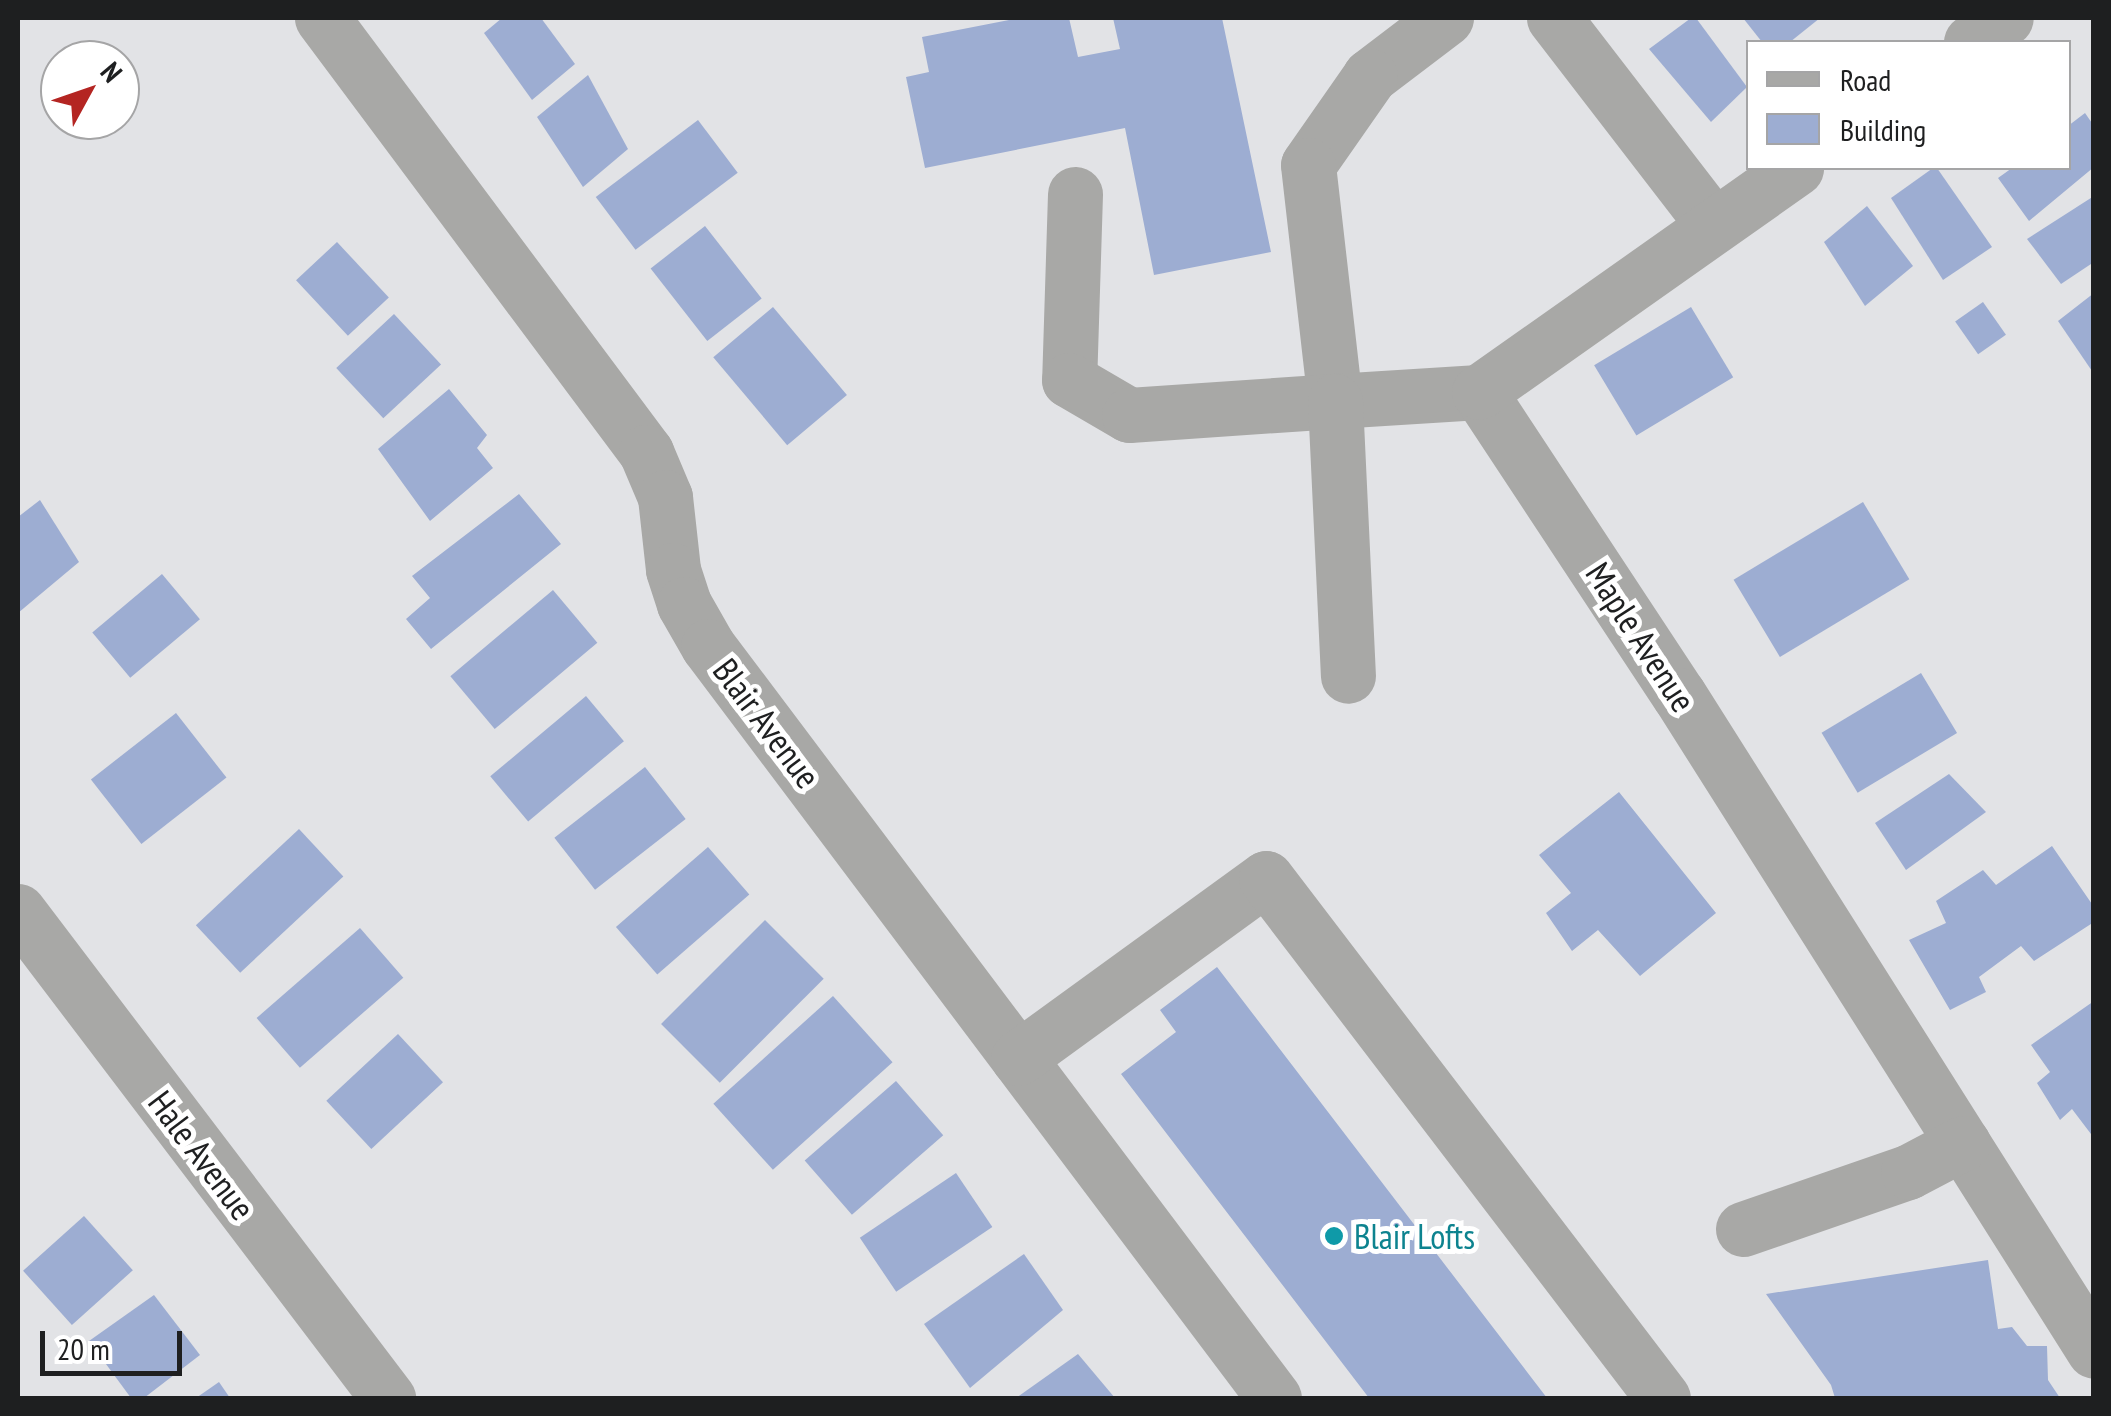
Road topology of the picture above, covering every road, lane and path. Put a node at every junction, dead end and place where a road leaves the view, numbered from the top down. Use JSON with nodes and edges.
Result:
{"nodes":[{"id":1,"x":322,"y":18,"type":"edge"},
{"id":2,"x":1446,"y":18,"type":"edge"},
{"id":3,"x":1554,"y":18,"type":"edge"},
{"id":4,"x":2006,"y":18,"type":"edge"},
{"id":5,"x":1974,"y":40,"type":"edge"},
{"id":6,"x":1793,"y":170,"type":"edge"},
{"id":7,"x":1075,"y":194,"type":"dead end"},
{"id":8,"x":1714,"y":226,"type":"junction"},
{"id":9,"x":1478,"y":392,"type":"junction"},
{"id":10,"x":1335,"y":401,"type":"junction"},
{"id":11,"x":1348,"y":676,"type":"dead end"},
{"id":12,"x":18,"y":911,"type":"edge"},
{"id":13,"x":1018,"y":1058,"type":"junction"},
{"id":14,"x":1963,"y":1143,"type":"junction"},
{"id":15,"x":1744,"y":1229,"type":"dead end"},
{"id":16,"x":2094,"y":1350,"type":"edge"},
{"id":17,"x":388,"y":1398,"type":"edge"},
{"id":18,"x":1274,"y":1398,"type":"edge"},
{"id":19,"x":1663,"y":1398,"type":"edge"}],
"edges":[{"from":1,"to":13,"type":"street","name":"Blair Avenue"},
{"from":2,"to":10,"type":"street"},
{"from":3,"to":8,"type":"street"},
{"from":4,"to":5,"type":"street"},
{"from":6,"to":8,"type":"street"},
{"from":7,"to":10,"type":"street"},
{"from":8,"to":9,"type":"street"},
{"from":9,"to":10,"type":"street"},
{"from":9,"to":14,"type":"street","name":"Maple Avenue"},
{"from":10,"to":11,"type":"street"},
{"from":12,"to":17,"type":"street","name":"Hale Avenue"},
{"from":13,"to":18,"type":"street","name":"Blair Avenue"},
{"from":13,"to":19,"type":"street"},
{"from":14,"to":15,"type":"street"},
{"from":14,"to":16,"type":"street","name":"Maple Avenue"}]}
